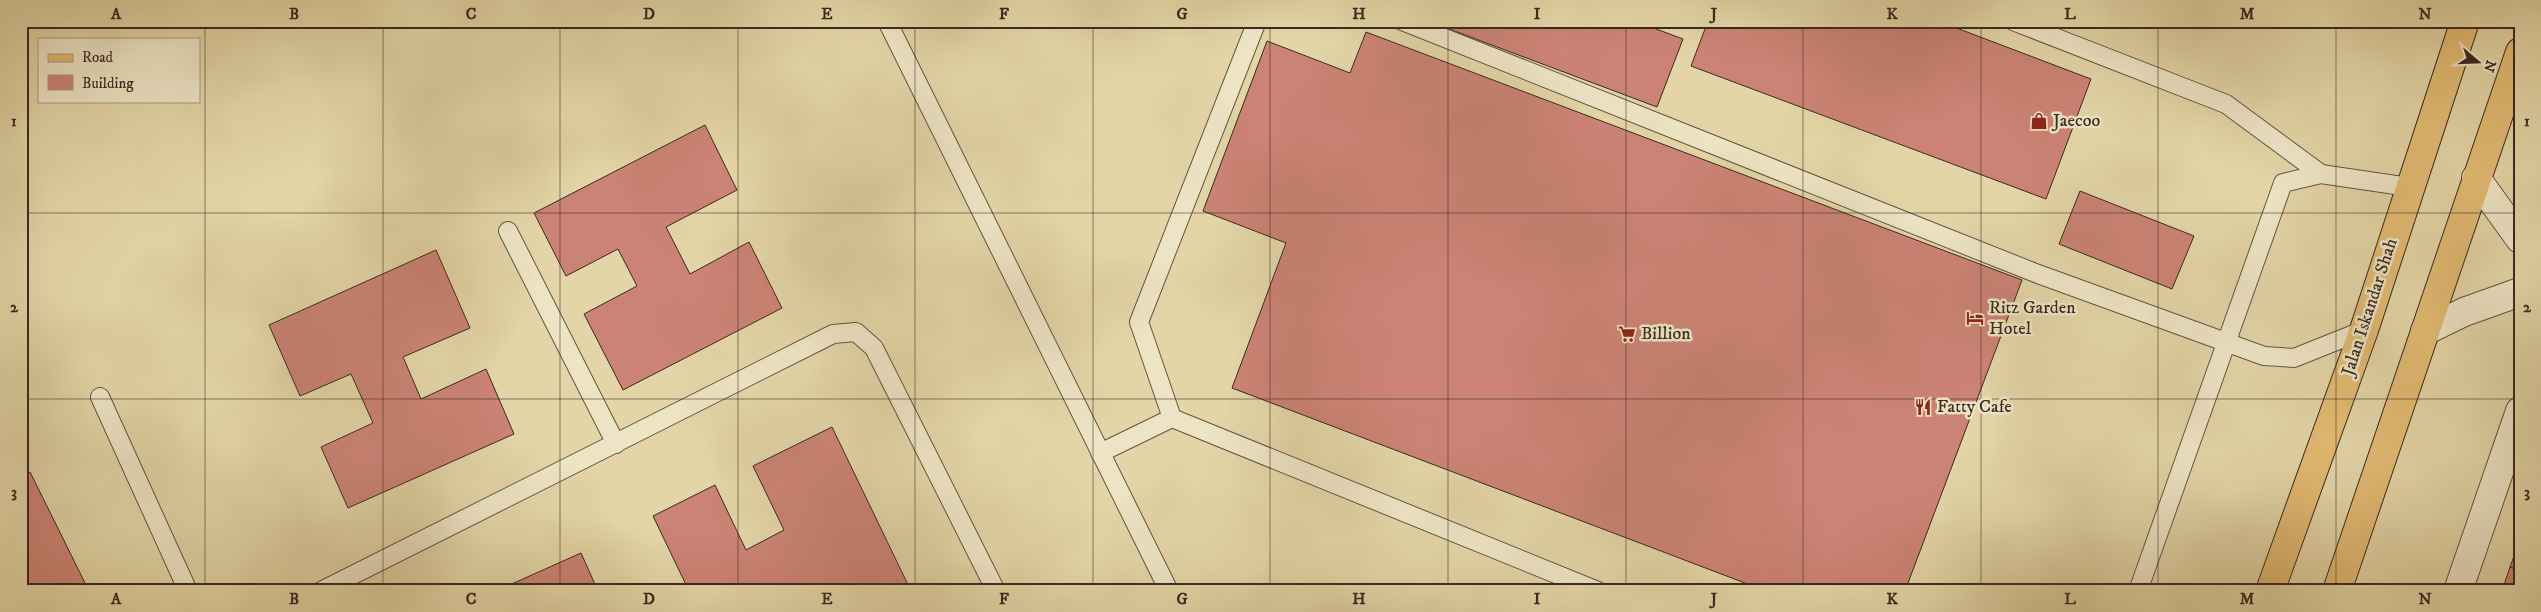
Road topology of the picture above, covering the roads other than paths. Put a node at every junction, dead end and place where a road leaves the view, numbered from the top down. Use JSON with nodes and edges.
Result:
{"nodes":[{"id":1,"x":887,"y":21,"type":"edge"},
{"id":2,"x":1257,"y":21,"type":"edge"},
{"id":3,"x":1402,"y":21,"type":"edge"},
{"id":4,"x":2013,"y":21,"type":"edge"},
{"id":5,"x":2465,"y":21,"type":"edge"},
{"id":6,"x":2520,"y":52,"type":"edge"},
{"id":7,"x":2321,"y":174,"type":"junction"},
{"id":8,"x":2476,"y":178,"type":"junction"},
{"id":9,"x":2409,"y":187,"type":"junction"},
{"id":10,"x":508,"y":231,"type":"dead end"},
{"id":11,"x":2520,"y":239,"type":"edge"},
{"id":12,"x":2520,"y":292,"type":"edge"},
{"id":13,"x":2364,"y":330,"type":"junction"},
{"id":14,"x":2425,"y":331,"type":"junction"},
{"id":15,"x":2225,"y":343,"type":"junction"},
{"id":16,"x":100,"y":397,"type":"dead end"},
{"id":17,"x":2520,"y":411,"type":"edge"},
{"id":18,"x":1172,"y":418,"type":"junction"},
{"id":19,"x":616,"y":444,"type":"junction"},
{"id":20,"x":1100,"y":454,"type":"junction"},
{"id":21,"x":188,"y":591,"type":"edge"},
{"id":22,"x":321,"y":591,"type":"edge"},
{"id":23,"x":996,"y":591,"type":"edge"},
{"id":24,"x":1169,"y":591,"type":"edge"},
{"id":25,"x":1598,"y":591,"type":"edge"},
{"id":26,"x":2138,"y":591,"type":"edge"},
{"id":27,"x":2270,"y":591,"type":"edge"},
{"id":28,"x":2337,"y":591,"type":"edge"},
{"id":29,"x":2458,"y":591,"type":"edge"}],
"edges":[{"from":1,"to":20,"type":"lane"},
{"from":2,"to":18,"type":"lane"},
{"from":3,"to":15,"type":"lane"},
{"from":4,"to":7,"type":"lane"},
{"from":5,"to":9,"type":"main road","name":"Jalan Iskandar Shah"},
{"from":6,"to":8,"type":"main road"},
{"from":7,"to":9,"type":"lane"},
{"from":7,"to":15,"type":"lane"},
{"from":8,"to":11,"type":"street"},
{"from":8,"to":14,"type":"main road"},
{"from":9,"to":13,"type":"main road","name":"Jalan Iskandar Shah"},
{"from":10,"to":19,"type":"lane"},
{"from":12,"to":14,"type":"street"},
{"from":13,"to":15,"type":"lane"},
{"from":13,"to":27,"type":"main road","name":"Jalan Iskandar Shah"},
{"from":14,"to":28,"type":"main road"},
{"from":15,"to":26,"type":"lane"},
{"from":16,"to":21,"type":"lane"},
{"from":17,"to":29,"type":"street"},
{"from":18,"to":20,"type":"lane"},
{"from":18,"to":25,"type":"lane"},
{"from":19,"to":22,"type":"lane"},
{"from":19,"to":23,"type":"lane"},
{"from":20,"to":24,"type":"lane"}]}
